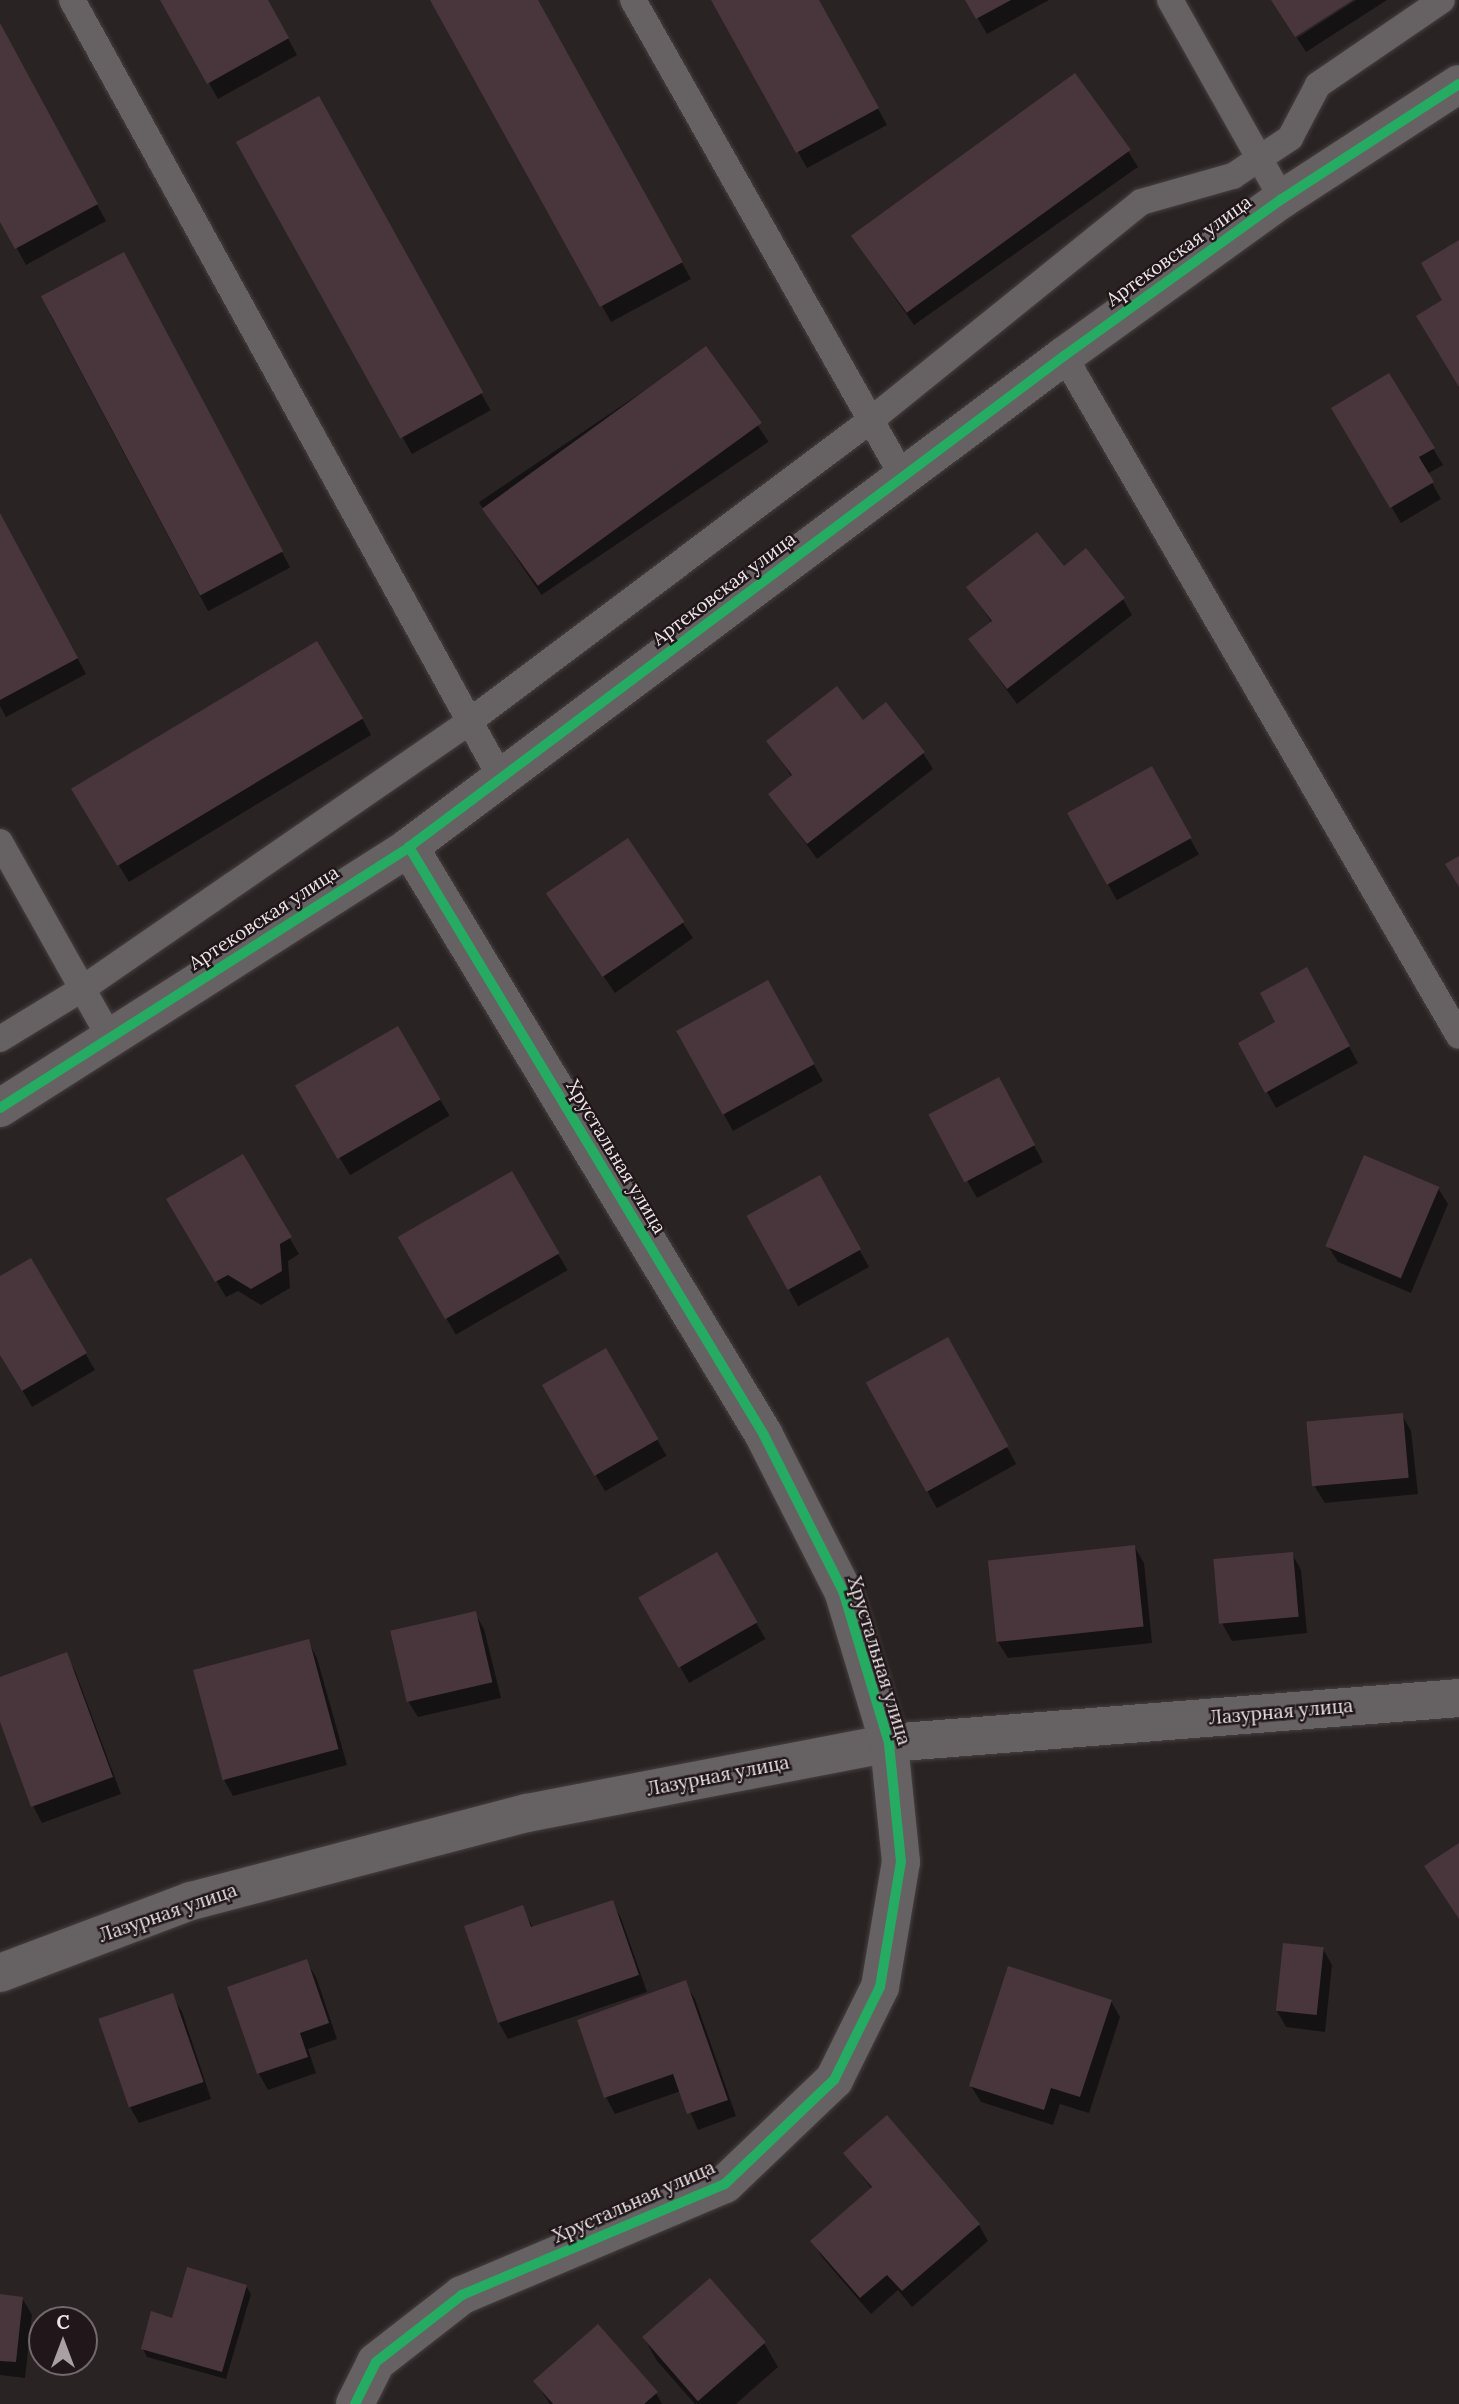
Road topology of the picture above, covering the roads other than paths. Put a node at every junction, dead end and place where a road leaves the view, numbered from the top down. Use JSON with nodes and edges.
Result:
{"nodes":[{"id":1,"x":72,"y":0,"type":"edge"},
{"id":2,"x":633,"y":0,"type":"edge"},
{"id":3,"x":1170,"y":0,"type":"edge"},
{"id":4,"x":1442,"y":0,"type":"edge"},
{"id":5,"x":1459,"y":84,"type":"edge"},
{"id":6,"x":1259,"y":159,"type":"junction"},
{"id":7,"x":1282,"y":199,"type":"junction"},
{"id":8,"x":1064,"y":356,"type":"junction"},
{"id":9,"x":871,"y":420,"type":"junction"},
{"id":10,"x":903,"y":477,"type":"junction"},
{"id":11,"x":470,"y":722,"type":"junction"},
{"id":12,"x":501,"y":778,"type":"junction"},
{"id":13,"x":0,"y":842,"type":"edge"},
{"id":14,"x":409,"y":847,"type":"junction"},
{"id":15,"x":82,"y":989,"type":"junction"},
{"id":16,"x":1459,"y":1036,"type":"edge"},
{"id":17,"x":110,"y":1038,"type":"junction"},
{"id":18,"x":0,"y":1039,"type":"edge"},
{"id":19,"x":0,"y":1108,"type":"edge"},
{"id":20,"x":1459,"y":1698,"type":"edge"},
{"id":21,"x":889,"y":1743,"type":"junction"},
{"id":22,"x":0,"y":1973,"type":"edge"},
{"id":23,"x":355,"y":2404,"type":"edge"}],
"edges":[{"from":1,"to":11,"type":"lane"},
{"from":2,"to":9,"type":"lane"},
{"from":3,"to":6,"type":"lane"},
{"from":4,"to":6,"type":"lane"},
{"from":5,"to":7,"type":"street","name":"Артековская улица"},
{"from":6,"to":7,"type":"lane"},
{"from":6,"to":9,"type":"lane"},
{"from":7,"to":8,"type":"street","name":"Артековская улица"},
{"from":8,"to":10,"type":"street","name":"Артековская улица"},
{"from":8,"to":16,"type":"lane"},
{"from":9,"to":10,"type":"lane"},
{"from":9,"to":11,"type":"lane"},
{"from":10,"to":12,"type":"street","name":"Артековская улица"},
{"from":11,"to":12,"type":"lane"},
{"from":11,"to":15,"type":"lane"},
{"from":12,"to":14,"type":"street","name":"Артековская улица"},
{"from":13,"to":15,"type":"lane"},
{"from":14,"to":17,"type":"street","name":"Артековская улица"},
{"from":14,"to":21,"type":"street","name":"Хрустальная улица"},
{"from":15,"to":17,"type":"lane"},
{"from":15,"to":18,"type":"lane"},
{"from":17,"to":19,"type":"street","name":"Артековская улица"},
{"from":20,"to":21,"type":"street","name":"Лазурная улица"},
{"from":21,"to":22,"type":"street","name":"Лазурная улица"},
{"from":21,"to":23,"type":"street","name":"Хрустальная улица"}]}
